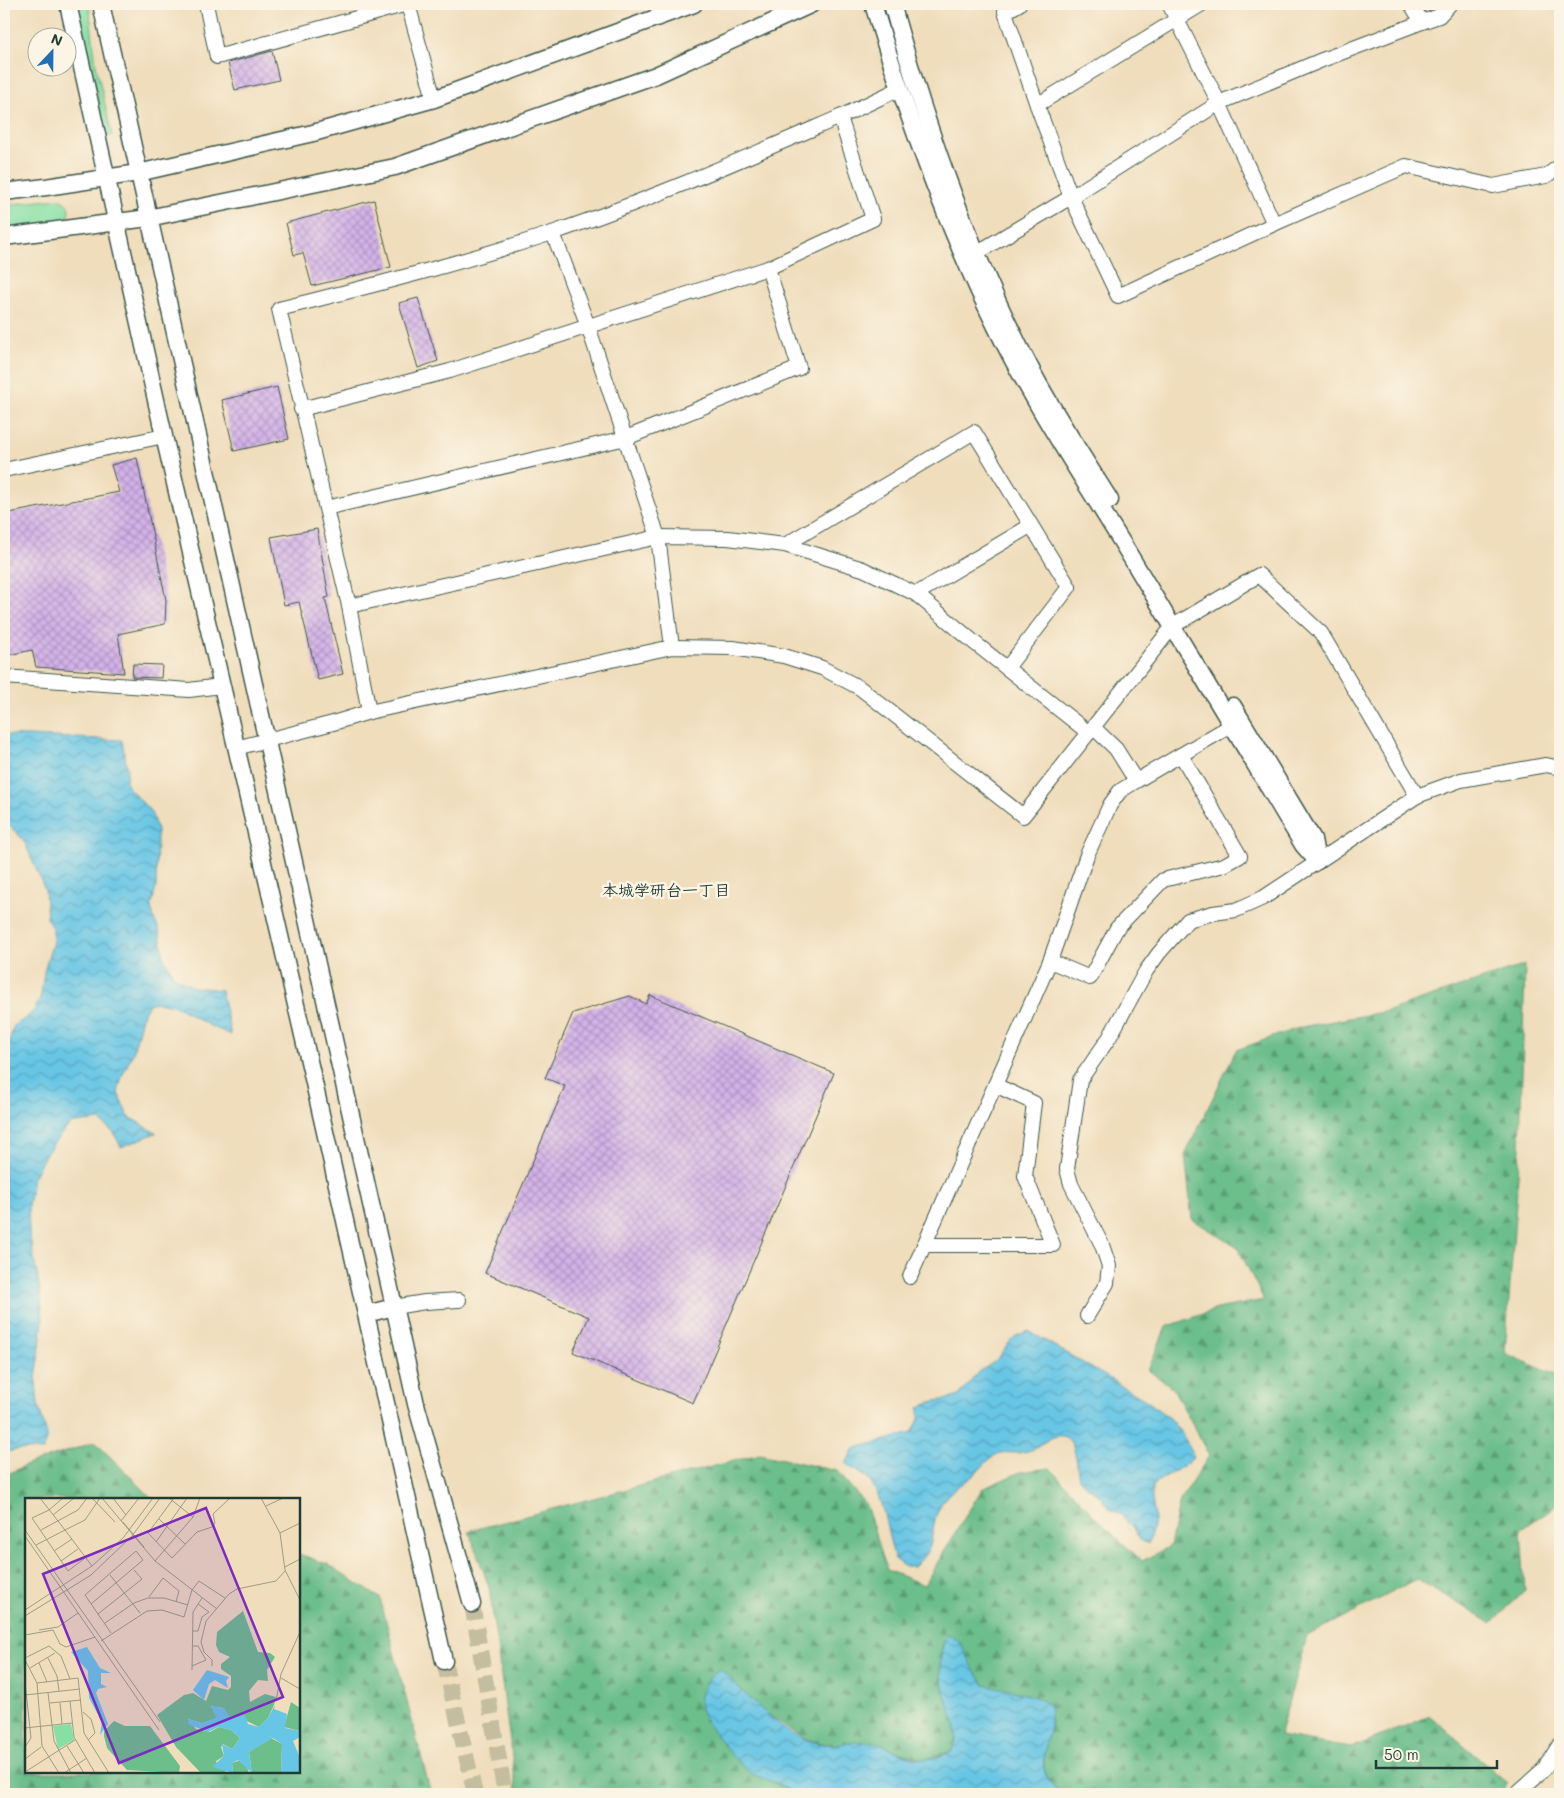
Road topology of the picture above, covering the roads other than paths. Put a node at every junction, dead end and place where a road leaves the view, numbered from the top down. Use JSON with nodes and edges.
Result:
{"nodes":[{"id":1,"x":68,"y":4,"type":"edge"},
{"id":2,"x":101,"y":4,"type":"edge"},
{"id":3,"x":206,"y":4,"type":"edge"},
{"id":4,"x":407,"y":4,"type":"edge"},
{"id":5,"x":694,"y":4,"type":"edge"},
{"id":6,"x":812,"y":4,"type":"edge"},
{"id":7,"x":874,"y":4,"type":"edge"},
{"id":8,"x":892,"y":4,"type":"edge"},
{"id":9,"x":1019,"y":4,"type":"edge"},
{"id":10,"x":1169,"y":4,"type":"edge"},
{"id":11,"x":1202,"y":4,"type":"edge"},
{"id":12,"x":1411,"y":4,"type":"edge"},
{"id":13,"x":1450,"y":4,"type":"edge"},
{"id":14,"x":1177,"y":20,"type":"junction"},
{"id":15,"x":1422,"y":22,"type":"junction"},
{"id":16,"x":899,"y":89,"type":"junction"},
{"id":17,"x":434,"y":99,"type":"junction"},
{"id":18,"x":1219,"y":103,"type":"junction"},
{"id":19,"x":1037,"y":105,"type":"junction"},
{"id":20,"x":840,"y":117,"type":"junction"},
{"id":21,"x":1560,"y":166,"type":"edge"},
{"id":22,"x":138,"y":173,"type":"junction"},
{"id":23,"x":107,"y":177,"type":"junction"},
{"id":24,"x":4,"y":192,"type":"edge"},
{"id":25,"x":1071,"y":197,"type":"junction"},
{"id":26,"x":148,"y":218,"type":"junction"},
{"id":27,"x":117,"y":221,"type":"junction"},
{"id":28,"x":1274,"y":224,"type":"junction"},
{"id":29,"x":553,"y":233,"type":"junction"},
{"id":30,"x":4,"y":237,"type":"edge"},
{"id":31,"x":970,"y":256,"type":"junction"},
{"id":32,"x":768,"y":268,"type":"junction"},
{"id":33,"x":588,"y":326,"type":"junction"},
{"id":34,"x":301,"y":409,"type":"junction"},
{"id":35,"x":164,"y":436,"type":"junction"},
{"id":36,"x":626,"y":438,"type":"junction"},
{"id":37,"x":4,"y":470,"type":"edge"},
{"id":38,"x":326,"y":508,"type":"junction"},
{"id":39,"x":1030,"y":526,"type":"junction"},
{"id":40,"x":658,"y":537,"type":"junction"},
{"id":41,"x":785,"y":544,"type":"junction"},
{"id":42,"x":916,"y":594,"type":"junction"},
{"id":43,"x":349,"y":606,"type":"junction"},
{"id":44,"x":1178,"y":623,"type":"junction"},
{"id":45,"x":672,"y":647,"type":"junction"},
{"id":46,"x":1007,"y":668,"type":"junction"},
{"id":47,"x":4,"y":678,"type":"edge"},
{"id":48,"x":221,"y":686,"type":"junction"},
{"id":49,"x":369,"y":712,"type":"junction"},
{"id":50,"x":1232,"y":725,"type":"junction"},
{"id":51,"x":1092,"y":730,"type":"junction"},
{"id":52,"x":266,"y":741,"type":"junction"},
{"id":53,"x":236,"y":748,"type":"junction"},
{"id":54,"x":1181,"y":755,"type":"junction"},
{"id":55,"x":1560,"y":768,"type":"edge"},
{"id":56,"x":1136,"y":781,"type":"junction"},
{"id":57,"x":1417,"y":796,"type":"junction"},
{"id":58,"x":1317,"y":861,"type":"junction"},
{"id":59,"x":1050,"y":961,"type":"junction"},
{"id":60,"x":340,"y":1068,"type":"junction"},
{"id":61,"x":312,"y":1074,"type":"junction"},
{"id":62,"x":994,"y":1085,"type":"junction"},
{"id":63,"x":924,"y":1245,"type":"junction"},
{"id":64,"x":910,"y":1277,"type":"dead end"},
{"id":65,"x":459,"y":1300,"type":"dead end"},
{"id":66,"x":394,"y":1307,"type":"junction"},
{"id":67,"x":366,"y":1314,"type":"junction"},
{"id":68,"x":1087,"y":1316,"type":"dead end"},
{"id":69,"x":472,"y":1604,"type":"tunnel mouth"},
{"id":70,"x":444,"y":1661,"type":"tunnel mouth"},
{"id":71,"x":1560,"y":1744,"type":"edge"},
{"id":72,"x":1516,"y":1794,"type":"edge"}],
"edges":[{"from":1,"to":23,"type":"street"},
{"from":2,"to":22,"type":"street"},
{"from":3,"to":4,"type":"street"},
{"from":4,"to":17,"type":"street"},
{"from":5,"to":17,"type":"street"},
{"from":6,"to":26,"type":"street"},
{"from":7,"to":16,"type":"street"},
{"from":8,"to":31,"type":"street"},
{"from":9,"to":19,"type":"street"},
{"from":10,"to":14,"type":"street"},
{"from":11,"to":14,"type":"street"},
{"from":12,"to":15,"type":"street"},
{"from":13,"to":15,"type":"street"},
{"from":14,"to":18,"type":"street"},
{"from":14,"to":19,"type":"street"},
{"from":15,"to":18,"type":"street"},
{"from":16,"to":20,"type":"street"},
{"from":16,"to":31,"type":"street"},
{"from":17,"to":22,"type":"street"},
{"from":18,"to":25,"type":"street"},
{"from":18,"to":28,"type":"street"},
{"from":19,"to":25,"type":"street"},
{"from":20,"to":29,"type":"street"},
{"from":20,"to":32,"type":"street"},
{"from":21,"to":28,"type":"street"},
{"from":22,"to":23,"type":"street"},
{"from":22,"to":26,"type":"street"},
{"from":23,"to":24,"type":"street"},
{"from":23,"to":27,"type":"street"},
{"from":25,"to":28,"type":"street"},
{"from":25,"to":31,"type":"street"},
{"from":26,"to":27,"type":"street"},
{"from":26,"to":52,"type":"street"},
{"from":27,"to":30,"type":"street"},
{"from":27,"to":35,"type":"street"},
{"from":29,"to":33,"type":"street"},
{"from":29,"to":34,"type":"street"},
{"from":31,"to":44,"type":"street"},
{"from":32,"to":33,"type":"street"},
{"from":32,"to":36,"type":"street"},
{"from":33,"to":34,"type":"street"},
{"from":33,"to":36,"type":"street"},
{"from":34,"to":38,"type":"street"},
{"from":35,"to":37,"type":"street"},
{"from":35,"to":48,"type":"street"},
{"from":36,"to":38,"type":"street"},
{"from":36,"to":40,"type":"street"},
{"from":38,"to":43,"type":"street"},
{"from":39,"to":41,"type":"street"},
{"from":39,"to":42,"type":"street"},
{"from":39,"to":46,"type":"street"},
{"from":40,"to":41,"type":"street"},
{"from":40,"to":43,"type":"street"},
{"from":40,"to":45,"type":"street"},
{"from":41,"to":42,"type":"street"},
{"from":42,"to":46,"type":"street"},
{"from":43,"to":49,"type":"street"},
{"from":44,"to":50,"type":"street"},
{"from":44,"to":51,"type":"street"},
{"from":44,"to":57,"type":"street"},
{"from":44,"to":58,"type":"street"},
{"from":45,"to":49,"type":"street"},
{"from":45,"to":51,"type":"street"},
{"from":46,"to":51,"type":"street"},
{"from":47,"to":48,"type":"street"},
{"from":48,"to":53,"type":"street"},
{"from":49,"to":52,"type":"street"},
{"from":50,"to":54,"type":"street"},
{"from":50,"to":58,"type":"street"},
{"from":51,"to":56,"type":"street"},
{"from":52,"to":53,"type":"street"},
{"from":52,"to":60,"type":"street"},
{"from":53,"to":61,"type":"street"},
{"from":54,"to":56,"type":"street"},
{"from":54,"to":59,"type":"street"},
{"from":55,"to":57,"type":"street"},
{"from":56,"to":59,"type":"street"},
{"from":57,"to":58,"type":"street"},
{"from":58,"to":68,"type":"street"},
{"from":59,"to":62,"type":"street"},
{"from":60,"to":61,"type":"street"},
{"from":60,"to":66,"type":"street"},
{"from":61,"to":67,"type":"street"},
{"from":62,"to":63,"type":"street"},
{"from":62,"to":63,"type":"street"},
{"from":63,"to":64,"type":"street"},
{"from":65,"to":66,"type":"street"},
{"from":66,"to":67,"type":"street"},
{"from":66,"to":69,"type":"street"},
{"from":67,"to":70,"type":"street"},
{"from":71,"to":72,"type":"street"}]}
